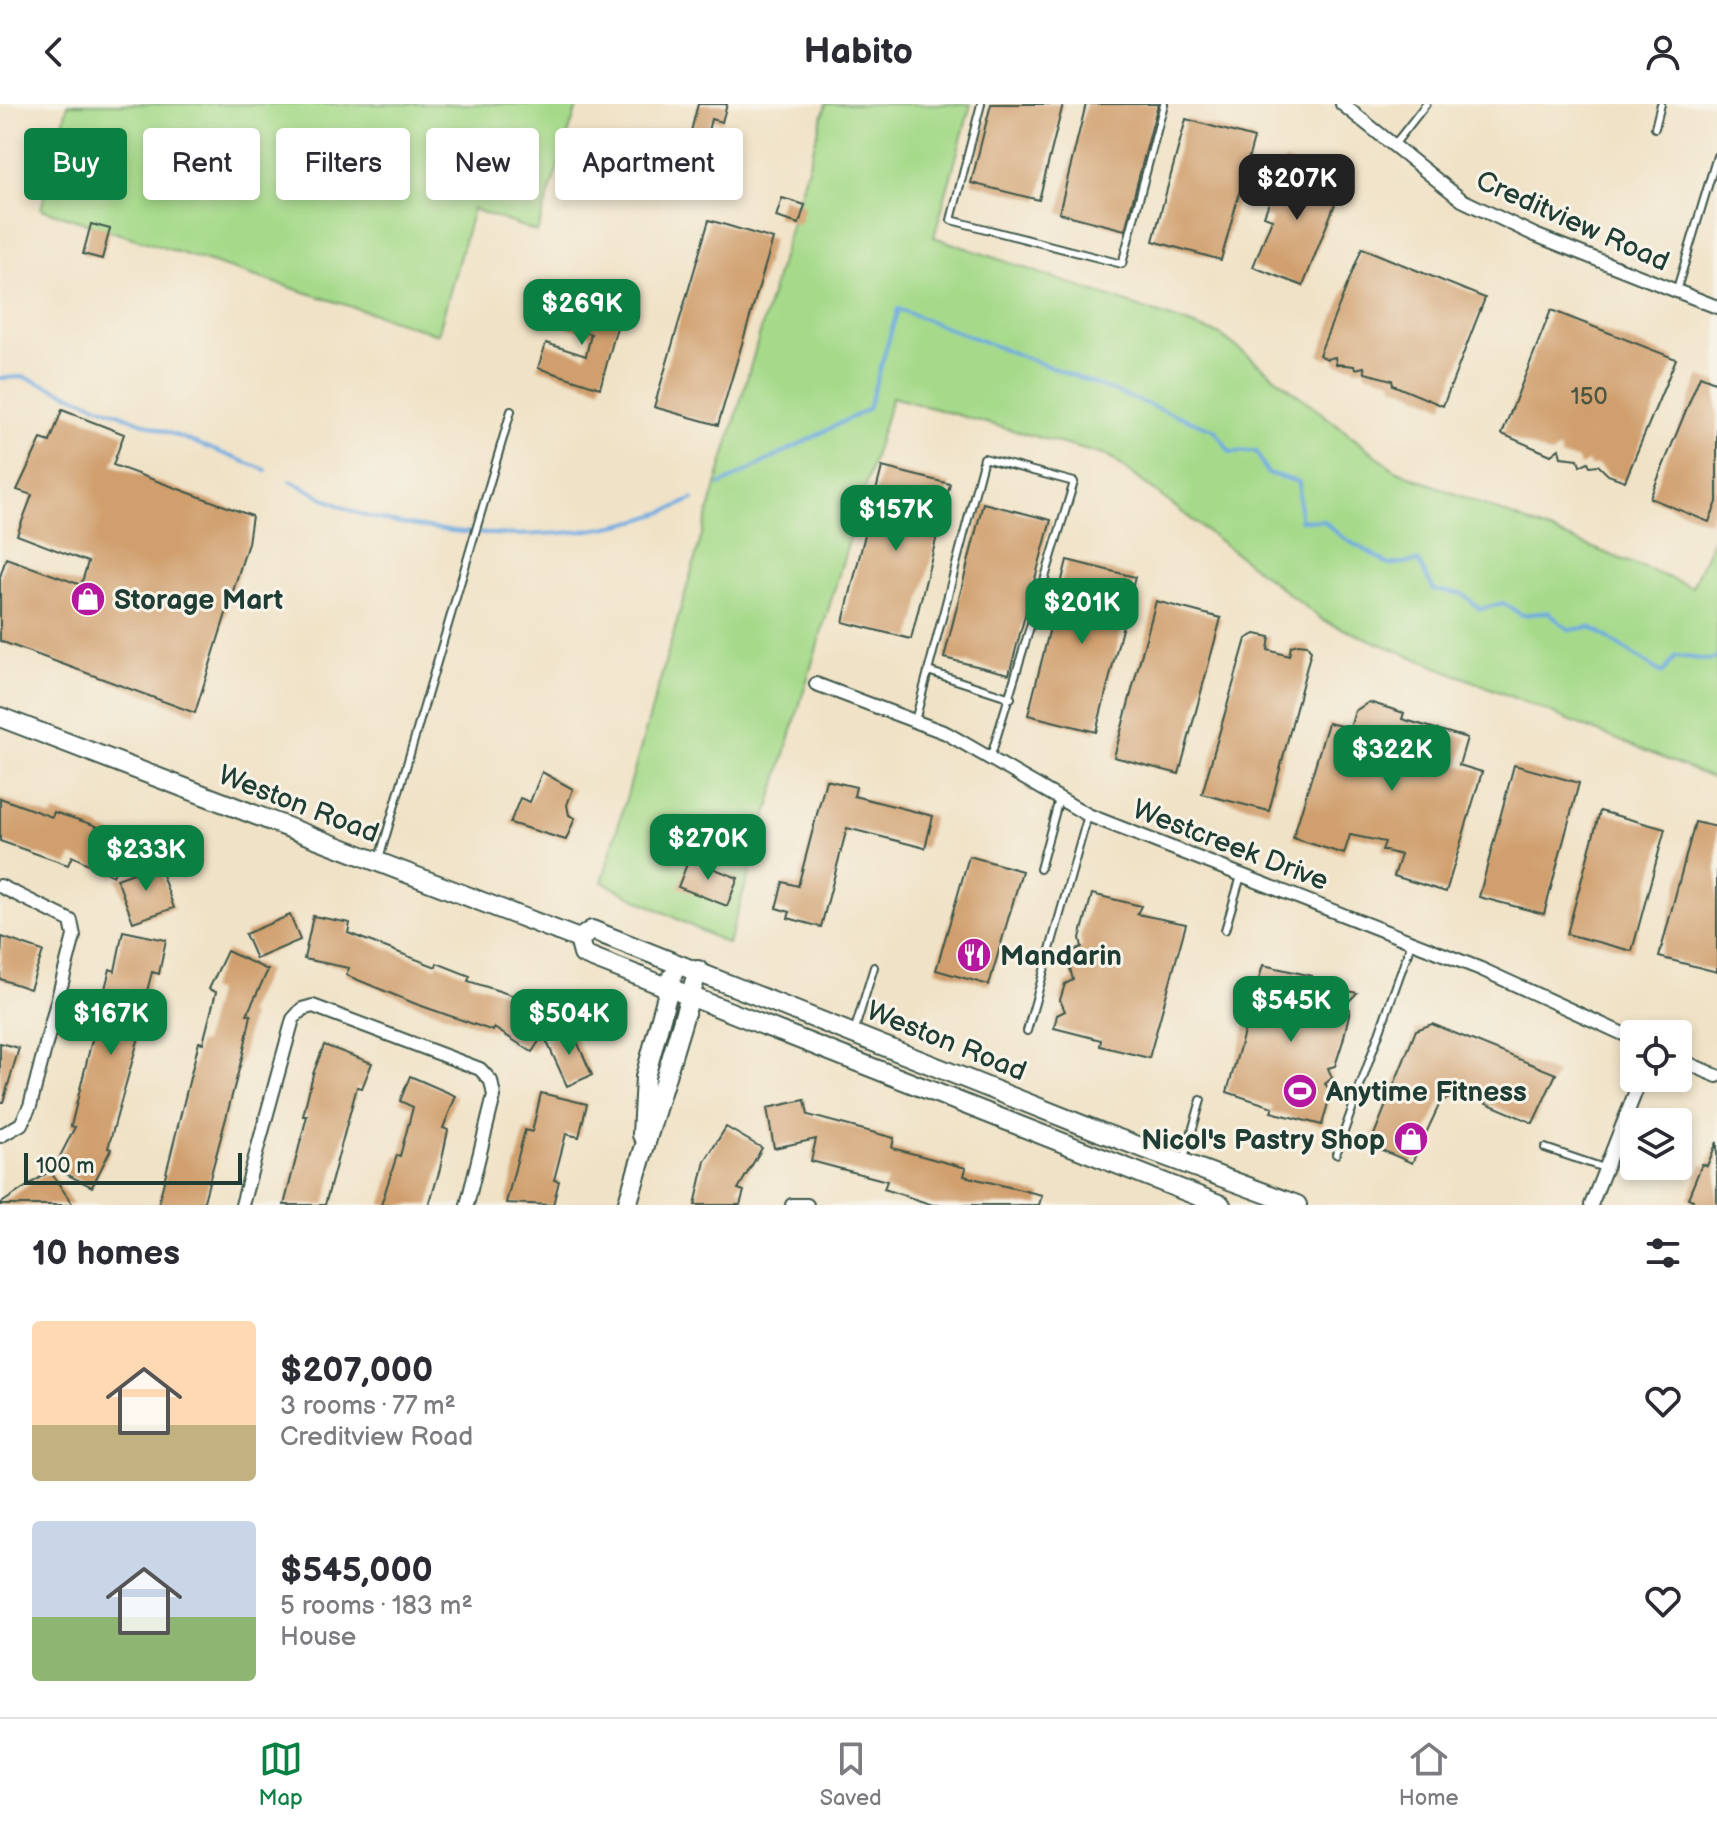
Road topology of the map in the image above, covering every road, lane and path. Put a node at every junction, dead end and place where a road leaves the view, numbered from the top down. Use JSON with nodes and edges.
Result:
{"nodes":[{"id":1,"x":981,"y":104,"type":"edge"},
{"id":2,"x":1164,"y":104,"type":"edge"},
{"id":3,"x":1342,"y":104,"type":"edge"},
{"id":4,"x":1426,"y":104,"type":"edge"},
{"id":5,"x":1661,"y":104,"type":"edge"},
{"id":6,"x":1655,"y":128,"type":"dead end"},
{"id":7,"x":1393,"y":146,"type":"junction"},
{"id":8,"x":1717,"y":156,"type":"edge"},
{"id":9,"x":1676,"y":292,"type":"junction"},
{"id":10,"x":1717,"y":307,"type":"edge"},
{"id":11,"x":511,"y":411,"type":"dead end"},
{"id":12,"x":928,"y":671,"type":"junction"},
{"id":13,"x":816,"y":684,"type":"dead end"},
{"id":14,"x":1011,"y":698,"type":"junction"},
{"id":15,"x":0,"y":717,"type":"edge"},
{"id":16,"x":915,"y":721,"type":"junction"},
{"id":17,"x":990,"y":759,"type":"junction"},
{"id":18,"x":1060,"y":799,"type":"junction"},
{"id":19,"x":1088,"y":815,"type":"junction"},
{"id":20,"x":378,"y":863,"type":"junction"},
{"id":21,"x":1040,"y":869,"type":"dead end"},
{"id":22,"x":1242,"y":875,"type":"junction"},
{"id":23,"x":0,"y":886,"type":"edge"},
{"id":24,"x":1225,"y":930,"type":"dead end"},
{"id":25,"x":579,"y":939,"type":"junction"},
{"id":26,"x":1412,"y":941,"type":"junction"},
{"id":27,"x":676,"y":962,"type":"junction"},
{"id":28,"x":874,"y":967,"type":"dead end"},
{"id":29,"x":698,"y":970,"type":"junction"},
{"id":30,"x":669,"y":987,"type":"junction"},
{"id":31,"x":691,"y":996,"type":"junction"},
{"id":32,"x":1027,"y":1031,"type":"dead end"},
{"id":33,"x":854,"y":1032,"type":"junction"},
{"id":34,"x":1620,"y":1032,"type":"edge"},
{"id":35,"x":1692,"y":1065,"type":"edge"},
{"id":36,"x":1717,"y":1076,"type":"edge"},
{"id":37,"x":1635,"y":1092,"type":"edge"},
{"id":38,"x":1201,"y":1100,"type":"dead end"},
{"id":39,"x":0,"y":1136,"type":"edge"},
{"id":40,"x":1545,"y":1148,"type":"dead end"},
{"id":41,"x":640,"y":1154,"type":"junction"},
{"id":42,"x":1336,"y":1154,"type":"dead end"},
{"id":43,"x":1183,"y":1163,"type":"junction"},
{"id":44,"x":1604,"y":1168,"type":"junction"},
{"id":45,"x":242,"y":1205,"type":"edge"},
{"id":46,"x":467,"y":1205,"type":"edge"},
{"id":47,"x":627,"y":1205,"type":"edge"},
{"id":48,"x":792,"y":1205,"type":"edge"},
{"id":49,"x":807,"y":1205,"type":"edge"},
{"id":50,"x":1221,"y":1205,"type":"edge"},
{"id":51,"x":1297,"y":1205,"type":"edge"},
{"id":52,"x":1591,"y":1205,"type":"edge"}],
"edges":[{"from":1,"to":2,"type":"lane"},
{"from":3,"to":7,"type":"street","name":"Creditview Road"},
{"from":4,"to":7,"type":"lane"},
{"from":5,"to":6,"type":"lane"},
{"from":7,"to":9,"type":"street","name":"Creditview Road"},
{"from":8,"to":9,"type":"lane"},
{"from":9,"to":10,"type":"street","name":"Creditview Road"},
{"from":11,"to":20,"type":"lane"},
{"from":12,"to":14,"type":"lane"},
{"from":12,"to":14,"type":"lane"},
{"from":12,"to":16,"type":"lane"},
{"from":13,"to":16,"type":"street","name":"Westcreek Drive"},
{"from":14,"to":17,"type":"lane"},
{"from":15,"to":20,"type":"main road","name":"Weston Road"},
{"from":16,"to":17,"type":"street","name":"Westcreek Drive"},
{"from":17,"to":18,"type":"street","name":"Westcreek Drive"},
{"from":18,"to":19,"type":"street","name":"Westcreek Drive"},
{"from":18,"to":21,"type":"lane"},
{"from":19,"to":22,"type":"street","name":"Westcreek Drive"},
{"from":19,"to":32,"type":"lane"},
{"from":20,"to":25,"type":"main road","name":"Weston Road"},
{"from":22,"to":24,"type":"lane"},
{"from":22,"to":26,"type":"street","name":"Westcreek Drive"},
{"from":23,"to":39,"type":"street"},
{"from":25,"to":27,"type":"main road","name":"Weston Road"},
{"from":25,"to":30,"type":"main road","name":"Weston Road"},
{"from":26,"to":34,"type":"street","name":"Westcreek Drive"},
{"from":26,"to":42,"type":"lane"},
{"from":27,"to":29,"type":"main road","name":"Weston Road"},
{"from":27,"to":30,"type":"main road"},
{"from":28,"to":33,"type":"lane"},
{"from":29,"to":31,"type":"main road"},
{"from":29,"to":33,"type":"main road","name":"Weston Road"},
{"from":30,"to":31,"type":"main road","name":"Weston Road"},
{"from":30,"to":41,"type":"main road"},
{"from":31,"to":41,"type":"main road"},
{"from":31,"to":50,"type":"main road","name":"Weston Road"},
{"from":33,"to":43,"type":"main road","name":"Weston Road"},
{"from":35,"to":36,"type":"street"},
{"from":37,"to":44,"type":"street"},
{"from":38,"to":43,"type":"lane"},
{"from":40,"to":44,"type":"lane"},
{"from":41,"to":47,"type":"main road"},
{"from":43,"to":51,"type":"main road","name":"Weston Road"},
{"from":44,"to":52,"type":"street"},
{"from":45,"to":46,"type":"street"},
{"from":48,"to":49,"type":"street"}]}
